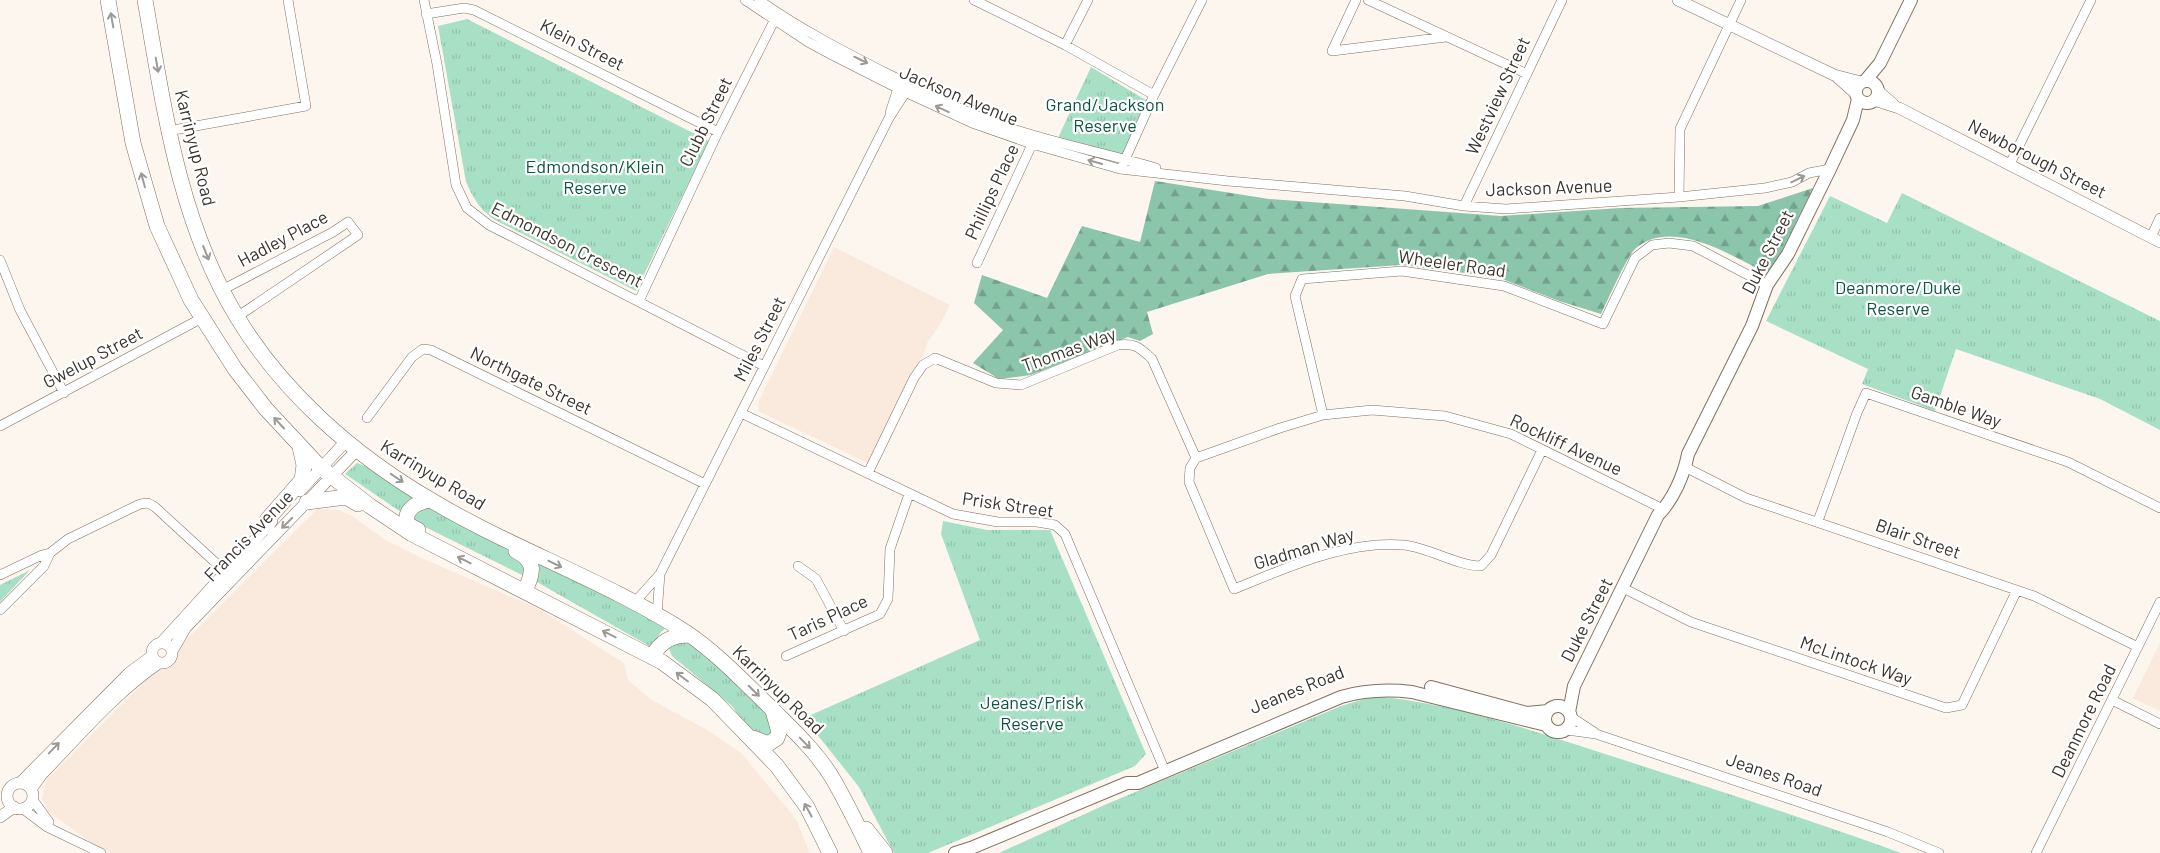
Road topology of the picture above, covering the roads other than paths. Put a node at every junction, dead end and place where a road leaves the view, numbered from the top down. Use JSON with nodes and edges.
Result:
{"nodes":[{"id":1,"x":108,"y":0,"type":"edge"},
{"id":2,"x":145,"y":0,"type":"edge"},
{"id":3,"x":288,"y":0,"type":"edge"},
{"id":4,"x":424,"y":0,"type":"edge"},
{"id":5,"x":745,"y":0,"type":"edge"},
{"id":6,"x":759,"y":0,"type":"edge"},
{"id":7,"x":1088,"y":0,"type":"edge"},
{"id":8,"x":1202,"y":0,"type":"edge"},
{"id":9,"x":1356,"y":0,"type":"edge"},
{"id":10,"x":1368,"y":0,"type":"edge"},
{"id":11,"x":1562,"y":0,"type":"edge"},
{"id":12,"x":1678,"y":0,"type":"edge"},
{"id":13,"x":1740,"y":0,"type":"edge"},
{"id":14,"x":1911,"y":0,"type":"edge"},
{"id":15,"x":2091,"y":0,"type":"edge"},
{"id":16,"x":978,"y":1,"type":"edge"},
{"id":17,"x":426,"y":14,"type":"junction"},
{"id":18,"x":776,"y":17,"type":"junction"},
{"id":19,"x":1728,"y":25,"type":"junction"},
{"id":20,"x":1446,"y":37,"type":"junction"},
{"id":21,"x":1065,"y":46,"type":"junction"},
{"id":22,"x":1527,"y":74,"type":"junction"},
{"id":23,"x":899,"y":84,"type":"junction"},
{"id":24,"x":908,"y":89,"type":"junction"},
{"id":25,"x":1867,"y":92,"type":"junction"},
{"id":26,"x":1154,"y":95,"type":"junction"},
{"id":27,"x":889,"y":118,"type":"junction"},
{"id":28,"x":168,"y":131,"type":"junction"},
{"id":29,"x":718,"y":132,"type":"junction"},
{"id":30,"x":1034,"y":140,"type":"junction"},
{"id":31,"x":1126,"y":159,"type":"junction"},
{"id":32,"x":2010,"y":164,"type":"junction"},
{"id":33,"x":1120,"y":169,"type":"junction"},
{"id":34,"x":1830,"y":169,"type":"junction"},
{"id":35,"x":1178,"y":175,"type":"junction"},
{"id":36,"x":1680,"y":197,"type":"junction"},
{"id":37,"x":1464,"y":206,"type":"junction"},
{"id":38,"x":2160,"y":218,"type":"edge"},
{"id":39,"x":2155,"y":239,"type":"edge"},
{"id":40,"x":0,"y":260,"type":"edge"},
{"id":41,"x":976,"y":262,"type":"dead end"},
{"id":42,"x":1767,"y":285,"type":"junction"},
{"id":43,"x":222,"y":290,"type":"junction"},
{"id":44,"x":639,"y":301,"type":"junction"},
{"id":45,"x":202,"y":318,"type":"junction"},
{"id":46,"x":237,"y":318,"type":"junction"},
{"id":47,"x":764,"y":366,"type":"junction"},
{"id":48,"x":64,"y":393,"type":"junction"},
{"id":49,"x":741,"y":413,"type":"junction"},
{"id":50,"x":1323,"y":415,"type":"junction"},
{"id":51,"x":367,"y":418,"type":"dead end"},
{"id":52,"x":0,"y":426,"type":"edge"},
{"id":53,"x":300,"y":446,"type":"junction"},
{"id":54,"x":352,"y":446,"type":"junction"},
{"id":55,"x":1542,"y":450,"type":"junction"},
{"id":56,"x":1688,"y":454,"type":"junction"},
{"id":57,"x":1196,"y":458,"type":"junction"},
{"id":58,"x":1685,"y":467,"type":"junction"},
{"id":59,"x":326,"y":473,"type":"junction"},
{"id":60,"x":868,"y":473,"type":"junction"},
{"id":61,"x":705,"y":484,"type":"junction"},
{"id":62,"x":909,"y":494,"type":"junction"},
{"id":63,"x":429,"y":500,"type":"junction"},
{"id":64,"x":307,"y":502,"type":"junction"},
{"id":65,"x":2160,"y":508,"type":"edge"},
{"id":66,"x":1657,"y":511,"type":"junction"},
{"id":67,"x":1818,"y":521,"type":"junction"},
{"id":68,"x":480,"y":526,"type":"junction"},
{"id":69,"x":267,"y":527,"type":"junction"},
{"id":70,"x":434,"y":545,"type":"junction"},
{"id":71,"x":50,"y":553,"type":"junction"},
{"id":72,"x":798,"y":566,"type":"dead end"},
{"id":73,"x":660,"y":574,"type":"junction"},
{"id":74,"x":229,"y":575,"type":"junction"},
{"id":75,"x":0,"y":576,"type":"edge"},
{"id":76,"x":1623,"y":588,"type":"junction"},
{"id":77,"x":2016,"y":590,"type":"junction"},
{"id":78,"x":525,"y":592,"type":"junction"},
{"id":79,"x":2160,"y":602,"type":"edge"},
{"id":80,"x":634,"y":603,"type":"junction"},
{"id":81,"x":0,"y":610,"type":"edge"},
{"id":82,"x":657,"y":615,"type":"junction"},
{"id":83,"x":844,"y":631,"type":"junction"},
{"id":84,"x":689,"y":635,"type":"junction"},
{"id":85,"x":162,"y":642,"type":"junction"},
{"id":86,"x":2138,"y":647,"type":"junction"},
{"id":87,"x":172,"y":651,"type":"junction"},
{"id":88,"x":786,"y":656,"type":"dead end"},
{"id":89,"x":652,"y":657,"type":"junction"},
{"id":90,"x":156,"y":660,"type":"junction"},
{"id":91,"x":1574,"y":686,"type":"junction"},
{"id":92,"x":2112,"y":700,"type":"junction"},
{"id":93,"x":1552,"y":709,"type":"junction"},
{"id":94,"x":773,"y":710,"type":"junction"},
{"id":95,"x":1570,"y":714,"type":"junction"},
{"id":96,"x":2160,"y":724,"type":"edge"},
{"id":97,"x":1546,"y":725,"type":"junction"},
{"id":98,"x":1567,"y":730,"type":"junction"},
{"id":99,"x":745,"y":733,"type":"junction"},
{"id":100,"x":1596,"y":734,"type":"junction"},
{"id":101,"x":1164,"y":768,"type":"junction"},
{"id":102,"x":833,"y":778,"type":"junction"},
{"id":103,"x":20,"y":783,"type":"junction"},
{"id":104,"x":32,"y":794,"type":"junction"},
{"id":105,"x":3,"y":801,"type":"edge"},
{"id":106,"x":18,"y":808,"type":"junction"},
{"id":107,"x":0,"y":817,"type":"edge"},
{"id":108,"x":50,"y":827,"type":"junction"},
{"id":109,"x":967,"y":851,"type":"edge"},
{"id":110,"x":101,"y":853,"type":"edge"},
{"id":111,"x":830,"y":853,"type":"edge"},
{"id":112,"x":871,"y":853,"type":"edge"},
{"id":113,"x":886,"y":853,"type":"edge"},
{"id":114,"x":955,"y":853,"type":"edge"},
{"id":115,"x":1939,"y":853,"type":"edge"},
{"id":116,"x":2036,"y":853,"type":"edge"}],
"edges":[{"from":45,"to":1,"type":"highway","one_way":true},
{"from":2,"to":28,"type":"highway","name":"Karrinyup Road","one_way":true},
{"from":3,"to":28,"type":"street"},
{"from":4,"to":17,"type":"street","name":"Edmondson Crescent"},
{"from":5,"to":18,"type":"street","name":"Jackson Avenue"},
{"from":6,"to":18,"type":"street","name":"Jackson Avenue"},
{"from":7,"to":21,"type":"street"},
{"from":8,"to":26,"type":"street"},
{"from":9,"to":20,"type":"street"},
{"from":10,"to":20,"type":"street"},
{"from":11,"to":22,"type":"street","name":"Westview Street"},
{"from":12,"to":19,"type":"street","name":"Newborough Street"},
{"from":13,"to":19,"type":"street"},
{"from":14,"to":25,"type":"main road","name":"Duke Street"},
{"from":15,"to":32,"type":"street"},
{"from":16,"to":21,"type":"street"},
{"from":17,"to":29,"type":"street","name":"Klein Street"},
{"from":17,"to":44,"type":"street","name":"Edmondson Crescent"},
{"from":18,"to":23,"type":"street","name":"Jackson Avenue"},
{"from":18,"to":29,"type":"street","name":"Clubb Street"},
{"from":19,"to":25,"type":"street","name":"Newborough Street"},
{"from":19,"to":36,"type":"street"},
{"from":20,"to":22,"type":"street"},
{"from":21,"to":26,"type":"street"},
{"from":22,"to":37,"type":"street","name":"Westview Street"},
{"from":23,"to":24,"type":"street","name":"Jackson Avenue"},
{"from":23,"to":27,"type":"street","name":"Miles Street"},
{"from":24,"to":27,"type":"street","name":"Miles Street"},
{"from":24,"to":30,"type":"street","name":"Jackson Avenue"},
{"from":25,"to":32,"type":"street","name":"Newborough Street"},
{"from":25,"to":34,"type":"main road","name":"Duke Street"},
{"from":26,"to":31,"type":"street"},
{"from":27,"to":47,"type":"street","name":"Miles Street"},
{"from":28,"to":43,"type":"highway","name":"Karrinyup Road","one_way":true},
{"from":29,"to":44,"type":"street","name":"Clubb Street"},
{"from":30,"to":31,"type":"street","name":"Jackson Avenue"},
{"from":33,"to":30,"type":"street","name":"Jackson Avenue","one_way":true},
{"from":30,"to":41,"type":"street","name":"Phillips Place"},
{"from":31,"to":33,"type":"street"},
{"from":31,"to":35,"type":"street","name":"Jackson Avenue"},
{"from":32,"to":39,"type":"street","name":"Newborough Street"},
{"from":33,"to":35,"type":"street","name":"Jackson Avenue"},
{"from":36,"to":34,"type":"street","name":"Jackson Avenue","one_way":true},
{"from":34,"to":42,"type":"main road","name":"Duke Street"},
{"from":35,"to":37,"type":"street","name":"Jackson Avenue"},
{"from":36,"to":37,"type":"street","name":"Jackson Avenue"},
{"from":38,"to":39,"type":"street"},
{"from":40,"to":48,"type":"street"},
{"from":42,"to":50,"type":"street","name":"Wheeler Road"},
{"from":42,"to":56,"type":"main road","name":"Duke Street"},
{"from":43,"to":46,"type":"highway","name":"Karrinyup Road"},
{"from":43,"to":46,"type":"street","name":"Hadley Place"},
{"from":44,"to":47,"type":"street","name":"Edmondson Crescent"},
{"from":45,"to":48,"type":"street","name":"Gwelup Street"},
{"from":53,"to":45,"type":"highway","one_way":true},
{"from":46,"to":54,"type":"highway","name":"Karrinyup Road"},
{"from":47,"to":49,"type":"street","name":"Miles Street"},
{"from":48,"to":52,"type":"street","name":"Gwelup Street"},
{"from":49,"to":60,"type":"street","name":"Prisk Street"},
{"from":49,"to":61,"type":"street","name":"Miles Street"},
{"from":50,"to":55,"type":"street","name":"Rockliff Avenue"},
{"from":50,"to":57,"type":"street","name":"Rockliff Avenue"},
{"from":51,"to":61,"type":"street","name":"Northgate Street"},
{"from":53,"to":59,"type":"highway"},
{"from":53,"to":69,"type":"highway"},
{"from":54,"to":59,"type":"street","name":"Francis Avenue"},
{"from":54,"to":63,"type":"highway","name":"Karrinyup Road","one_way":true},
{"from":55,"to":57,"type":"street","name":"Gladman Way"},
{"from":55,"to":66,"type":"street","name":"Rockliff Avenue"},
{"from":56,"to":58,"type":"main road","name":"Duke Street"},
{"from":56,"to":66,"type":"main road","name":"Duke Street"},
{"from":57,"to":60,"type":"street","name":"Thomas Way"},
{"from":58,"to":66,"type":"main road","name":"Duke Street"},
{"from":58,"to":67,"type":"street","name":"Blair Street"},
{"from":59,"to":64,"type":"street","name":"Francis Avenue"},
{"from":59,"to":69,"type":"street","name":"Francis Avenue"},
{"from":59,"to":70,"type":"highway"},
{"from":60,"to":62,"type":"street","name":"Prisk Street"},
{"from":61,"to":73,"type":"street","name":"Miles Street"},
{"from":62,"to":83,"type":"street","name":"Taris Place"},
{"from":62,"to":101,"type":"street","name":"Prisk Street"},
{"from":63,"to":68,"type":"highway","name":"Karrinyup Road"},
{"from":63,"to":70,"type":"highway"},
{"from":64,"to":70,"type":"highway"},
{"from":64,"to":74,"type":"street","name":"Francis Avenue","one_way":true},
{"from":65,"to":67,"type":"street","name":"Gamble Way"},
{"from":66,"to":76,"type":"main road","name":"Duke Street"},
{"from":67,"to":77,"type":"street","name":"Blair Street"},
{"from":68,"to":78,"type":"highway"},
{"from":68,"to":80,"type":"highway","name":"Karrinyup Road","one_way":true},
{"from":69,"to":74,"type":"street","name":"Francis Avenue"},
{"from":78,"to":70,"type":"highway","one_way":true},
{"from":71,"to":74,"type":"street"},
{"from":71,"to":75,"type":"street"},
{"from":71,"to":81,"type":"street"},
{"from":72,"to":83,"type":"street"},
{"from":73,"to":80,"type":"street","name":"Miles Street"},
{"from":73,"to":82,"type":"street","name":"Miles Street"},
{"from":74,"to":85,"type":"street","name":"Francis Avenue"},
{"from":74,"to":87,"type":"street","name":"Francis Avenue"},
{"from":76,"to":77,"type":"street","name":"McLintock Way"},
{"from":76,"to":91,"type":"main road","name":"Duke Street"},
{"from":77,"to":86,"type":"street","name":"Blair Street"},
{"from":89,"to":78,"type":"highway","one_way":true},
{"from":79,"to":86,"type":"street","name":"Deanmore Road"},
{"from":80,"to":82,"type":"highway","name":"Karrinyup Road"},
{"from":82,"to":84,"type":"highway","name":"Karrinyup Road"},
{"from":83,"to":88,"type":"street","name":"Taris Place"},
{"from":84,"to":89,"type":"highway"},
{"from":84,"to":94,"type":"highway","name":"Karrinyup Road","one_way":true},
{"from":85,"to":87,"type":"street"},
{"from":85,"to":90,"type":"street","name":"Francis Avenue"},
{"from":86,"to":92,"type":"street","name":"Deanmore Road"},
{"from":87,"to":90,"type":"street","name":"Francis Avenue"},
{"from":99,"to":89,"type":"highway","one_way":true},
{"from":103,"to":90,"type":"street","name":"Francis Avenue","one_way":true},
{"from":90,"to":104,"type":"street","name":"Francis Avenue"},
{"from":91,"to":93,"type":"main road","name":"Duke Street"},
{"from":91,"to":95,"type":"main road","name":"Duke Street"},
{"from":92,"to":96,"type":"street"},
{"from":92,"to":116,"type":"street","name":"Deanmore Road"},
{"from":93,"to":95,"type":"main road","name":"Jeanes Road"},
{"from":93,"to":97,"type":"main road"},
{"from":93,"to":101,"type":"main road","name":"Jeanes Road"},
{"from":94,"to":99,"type":"highway"},
{"from":94,"to":102,"type":"highway","name":"Karrinyup Road","one_way":true},
{"from":95,"to":98,"type":"main road"},
{"from":95,"to":100,"type":"street","name":"Jeanes Road"},
{"from":97,"to":98,"type":"main road","name":"Jeanes Road"},
{"from":97,"to":101,"type":"main road","name":"Jeanes Road"},
{"from":98,"to":100,"type":"street","name":"Jeanes Road"},
{"from":111,"to":99,"type":"highway","one_way":true},
{"from":100,"to":115,"type":"street","name":"Jeanes Road"},
{"from":101,"to":109,"type":"main road","name":"Jeanes Road"},
{"from":102,"to":112,"type":"highway","name":"Karrinyup Road"},
{"from":102,"to":113,"type":"highway"},
{"from":103,"to":104,"type":"street"},
{"from":103,"to":105,"type":"street","name":"Francis Avenue"},
{"from":104,"to":106,"type":"street","name":"Francis Avenue"},
{"from":104,"to":108,"type":"street"},
{"from":105,"to":106,"type":"street"},
{"from":106,"to":107,"type":"street"},
{"from":106,"to":108,"type":"street"},
{"from":108,"to":110,"type":"street"},
{"from":109,"to":114,"type":"main road","name":"Jeanes Road"}]}
